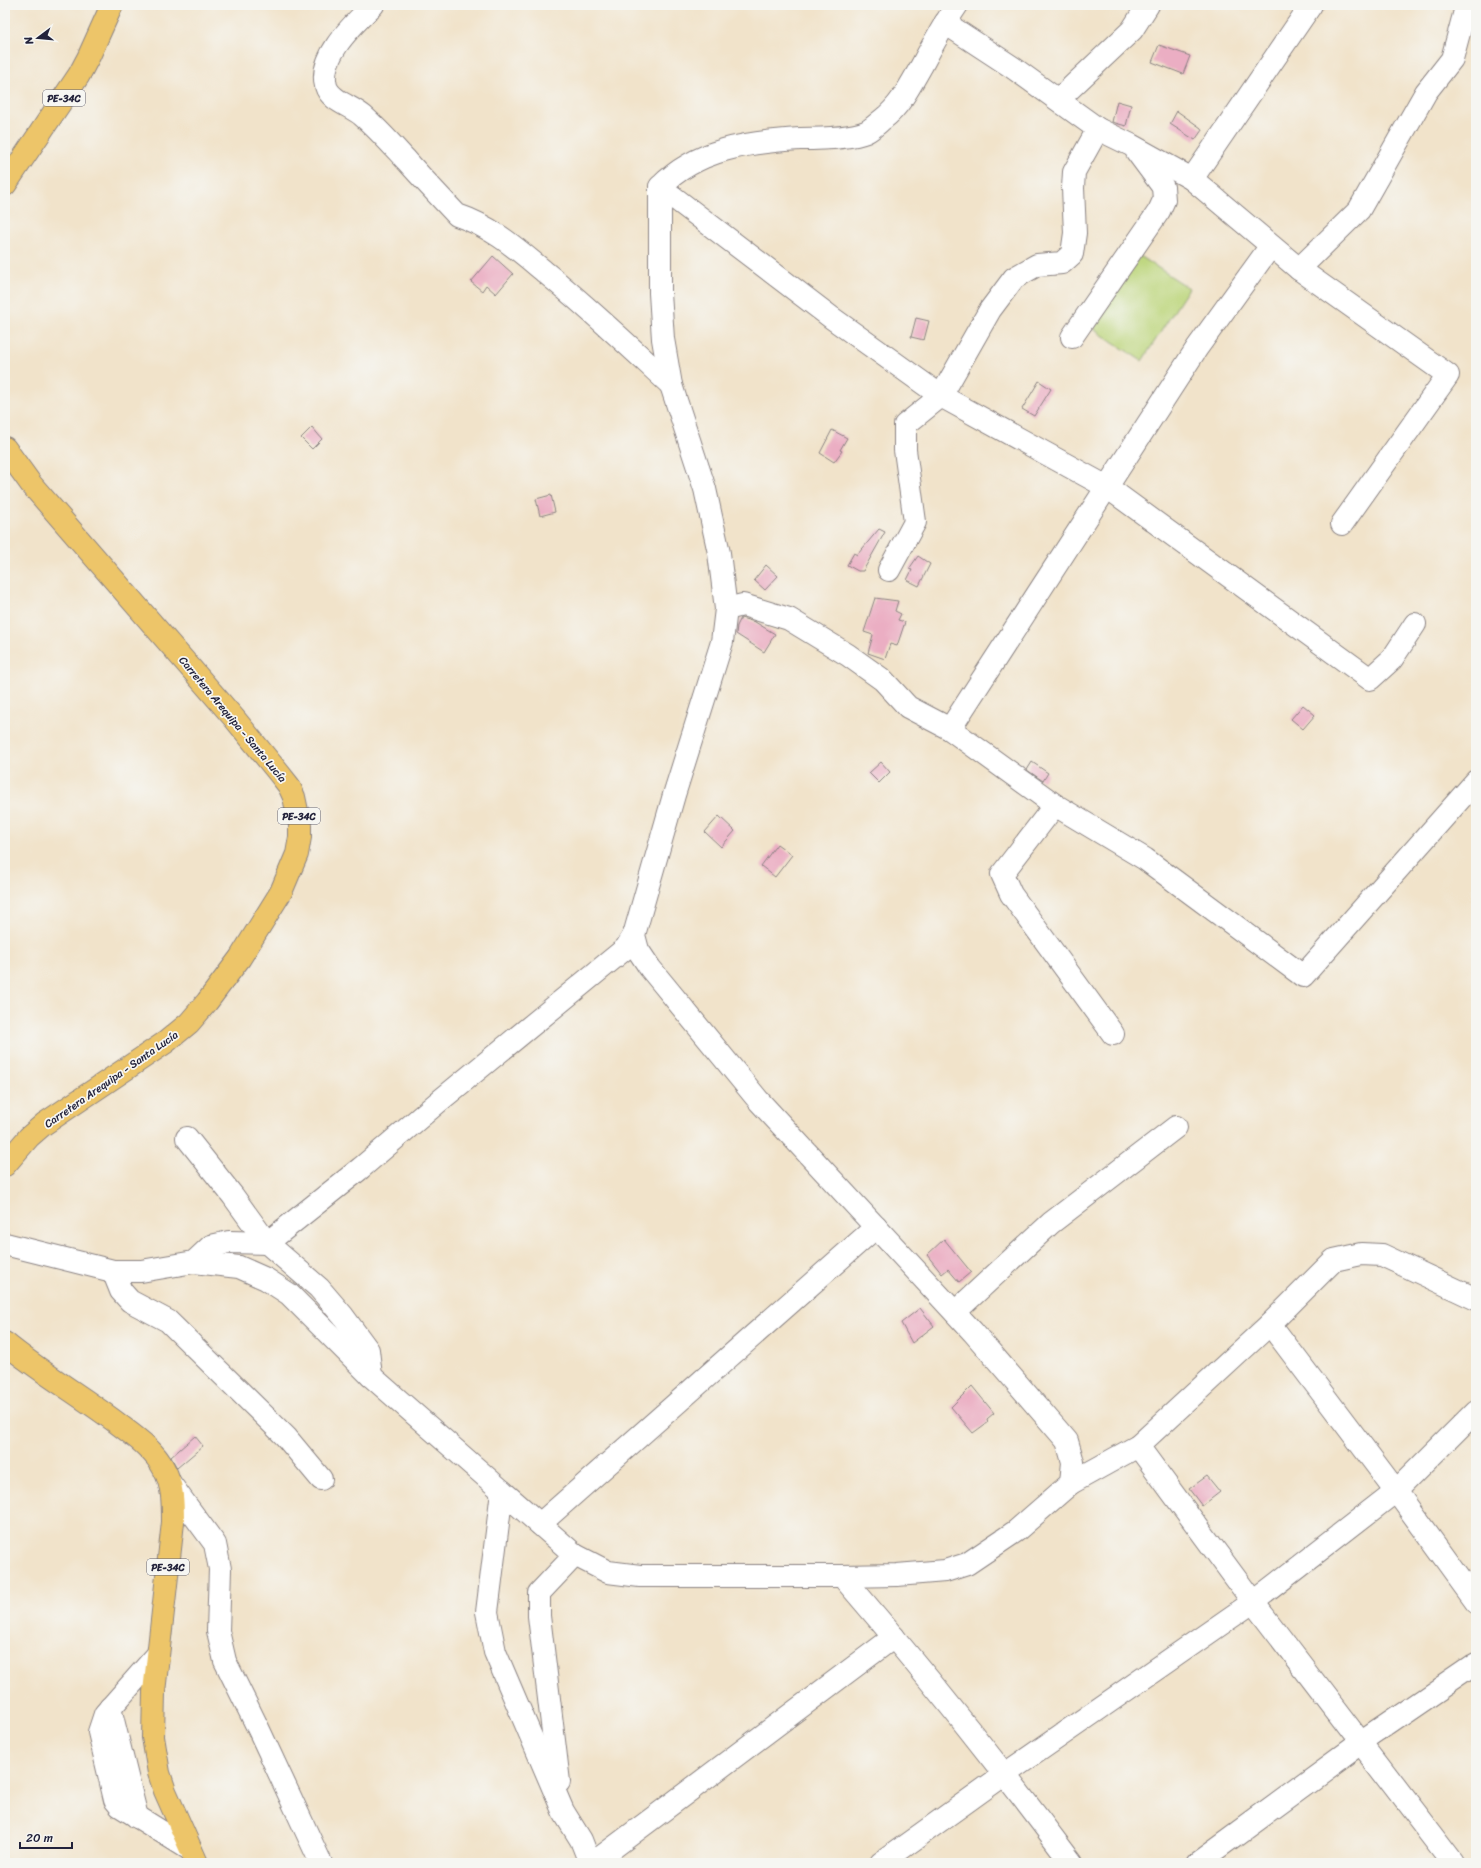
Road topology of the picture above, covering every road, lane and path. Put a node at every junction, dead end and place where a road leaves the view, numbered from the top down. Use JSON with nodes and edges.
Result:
{"nodes":[{"id":1,"x":112,"y":5,"type":"edge"},
{"id":2,"x":373,"y":5,"type":"edge"},
{"id":3,"x":957,"y":5,"type":"edge"},
{"id":4,"x":1148,"y":5,"type":"edge"},
{"id":5,"x":1310,"y":5,"type":"edge"},
{"id":6,"x":1464,"y":5,"type":"edge"},
{"id":7,"x":944,"y":23,"type":"junction"},
{"id":8,"x":1059,"y":99,"type":"junction"},
{"id":9,"x":1098,"y":129,"type":"junction"},
{"id":10,"x":1131,"y":145,"type":"junction"},
{"id":11,"x":1192,"y":180,"type":"junction"},
{"id":12,"x":5,"y":185,"type":"edge"},
{"id":13,"x":660,"y":187,"type":"junction"},
{"id":14,"x":1270,"y":247,"type":"junction"},
{"id":15,"x":1299,"y":270,"type":"junction"},
{"id":16,"x":1072,"y":337,"type":"dead end"},
{"id":17,"x":671,"y":385,"type":"junction"},
{"id":18,"x":941,"y":396,"type":"junction"},
{"id":19,"x":5,"y":448,"type":"edge"},
{"id":20,"x":1107,"y":487,"type":"junction"},
{"id":21,"x":1342,"y":524,"type":"dead end"},
{"id":22,"x":889,"y":570,"type":"dead end"},
{"id":23,"x":726,"y":609,"type":"junction"},
{"id":24,"x":1415,"y":624,"type":"dead end"},
{"id":25,"x":950,"y":729,"type":"junction"},
{"id":26,"x":1476,"y":781,"type":"edge"},
{"id":27,"x":1055,"y":805,"type":"junction"},
{"id":28,"x":634,"y":934,"type":"junction"},
{"id":29,"x":1113,"y":1034,"type":"dead end"},
{"id":30,"x":1176,"y":1127,"type":"dead end"},
{"id":31,"x":187,"y":1138,"type":"dead end"},
{"id":32,"x":5,"y":1165,"type":"edge"},
{"id":33,"x":876,"y":1227,"type":"junction"},
{"id":34,"x":267,"y":1243,"type":"junction"},
{"id":35,"x":5,"y":1244,"type":"edge"},
{"id":36,"x":194,"y":1262,"type":"junction"},
{"id":37,"x":113,"y":1271,"type":"junction"},
{"id":38,"x":1476,"y":1299,"type":"edge"},
{"id":39,"x":955,"y":1312,"type":"junction"},
{"id":40,"x":1270,"y":1324,"type":"junction"},
{"id":41,"x":5,"y":1343,"type":"edge"},
{"id":42,"x":371,"y":1376,"type":"junction"},
{"id":43,"x":1476,"y":1411,"type":"edge"},
{"id":44,"x":1138,"y":1446,"type":"junction"},
{"id":45,"x":321,"y":1479,"type":"dead end"},
{"id":46,"x":170,"y":1482,"type":"junction"},
{"id":47,"x":1071,"y":1483,"type":"junction"},
{"id":48,"x":502,"y":1491,"type":"junction"},
{"id":49,"x":1396,"y":1491,"type":"junction"},
{"id":50,"x":540,"y":1524,"type":"junction"},
{"id":51,"x":576,"y":1555,"type":"junction"},
{"id":52,"x":842,"y":1576,"type":"junction"},
{"id":53,"x":1476,"y":1601,"type":"edge"},
{"id":54,"x":1252,"y":1602,"type":"junction"},
{"id":55,"x":894,"y":1637,"type":"junction"},
{"id":56,"x":158,"y":1654,"type":"junction"},
{"id":57,"x":1476,"y":1664,"type":"edge"},
{"id":58,"x":1362,"y":1742,"type":"junction"},
{"id":59,"x":1005,"y":1774,"type":"junction"},
{"id":60,"x":563,"y":1811,"type":"junction"},
{"id":61,"x":194,"y":1856,"type":"edge"},
{"id":62,"x":321,"y":1863,"type":"edge"},
{"id":63,"x":590,"y":1863,"type":"edge"},
{"id":64,"x":593,"y":1863,"type":"edge"},
{"id":65,"x":881,"y":1863,"type":"edge"},
{"id":66,"x":1072,"y":1863,"type":"edge"},
{"id":67,"x":1197,"y":1863,"type":"edge"},
{"id":68,"x":1453,"y":1863,"type":"edge"}],
"edges":[{"from":1,"to":12,"type":"main road","number":"PE-34C"},
{"from":2,"to":17,"type":"street"},
{"from":3,"to":7,"type":"street"},
{"from":4,"to":8,"type":"street"},
{"from":5,"to":11,"type":"street"},
{"from":6,"to":15,"type":"street"},
{"from":7,"to":8,"type":"street"},
{"from":7,"to":13,"type":"street"},
{"from":8,"to":9,"type":"street"},
{"from":9,"to":10,"type":"street"},
{"from":9,"to":18,"type":"street"},
{"from":10,"to":11,"type":"street"},
{"from":10,"to":16,"type":"street"},
{"from":11,"to":14,"type":"street"},
{"from":13,"to":17,"type":"street"},
{"from":13,"to":18,"type":"street"},
{"from":14,"to":15,"type":"street"},
{"from":14,"to":20,"type":"street"},
{"from":15,"to":21,"type":"street"},
{"from":17,"to":23,"type":"street"},
{"from":18,"to":20,"type":"street"},
{"from":18,"to":22,"type":"street"},
{"from":19,"to":32,"type":"main road","name":"Carretera Arequipa - Santa Lucía","number":"PE-34C"},
{"from":20,"to":24,"type":"street"},
{"from":20,"to":25,"type":"street"},
{"from":23,"to":25,"type":"street"},
{"from":23,"to":28,"type":"street"},
{"from":25,"to":27,"type":"street"},
{"from":26,"to":27,"type":"street"},
{"from":27,"to":29,"type":"street"},
{"from":28,"to":33,"type":"street"},
{"from":28,"to":34,"type":"street"},
{"from":30,"to":39,"type":"street"},
{"from":31,"to":34,"type":"street"},
{"from":33,"to":39,"type":"street"},
{"from":33,"to":50,"type":"street"},
{"from":34,"to":36,"type":"street"},
{"from":34,"to":42,"type":"street"},
{"from":35,"to":37,"type":"street"},
{"from":36,"to":37,"type":"street"},
{"from":36,"to":42,"type":"street"},
{"from":37,"to":45,"type":"street"},
{"from":38,"to":40,"type":"street"},
{"from":39,"to":47,"type":"street"},
{"from":40,"to":44,"type":"street"},
{"from":40,"to":49,"type":"street"},
{"from":41,"to":46,"type":"main road","number":"PE-34C"},
{"from":42,"to":48,"type":"street"},
{"from":43,"to":49,"type":"street"},
{"from":44,"to":47,"type":"street"},
{"from":44,"to":54,"type":"street"},
{"from":46,"to":56,"type":"main road","number":"PE-34C"},
{"from":46,"to":62,"type":"street"},
{"from":47,"to":52,"type":"street"},
{"from":48,"to":50,"type":"street"},
{"from":48,"to":60,"type":"street"},
{"from":49,"to":53,"type":"street"},
{"from":49,"to":54,"type":"street"},
{"from":50,"to":51,"type":"street"},
{"from":51,"to":52,"type":"street"},
{"from":51,"to":60,"type":"street"},
{"from":52,"to":55,"type":"street"},
{"from":54,"to":58,"type":"street"},
{"from":54,"to":59,"type":"street"},
{"from":55,"to":59,"type":"street"},
{"from":55,"to":64,"type":"street"},
{"from":56,"to":61,"type":"main road","number":"PE-34C"},
{"from":56,"to":61,"type":"street"},
{"from":57,"to":58,"type":"street"},
{"from":58,"to":67,"type":"street"},
{"from":58,"to":68,"type":"street"},
{"from":59,"to":65,"type":"street"},
{"from":59,"to":66,"type":"street"},
{"from":60,"to":63,"type":"street"}]}
